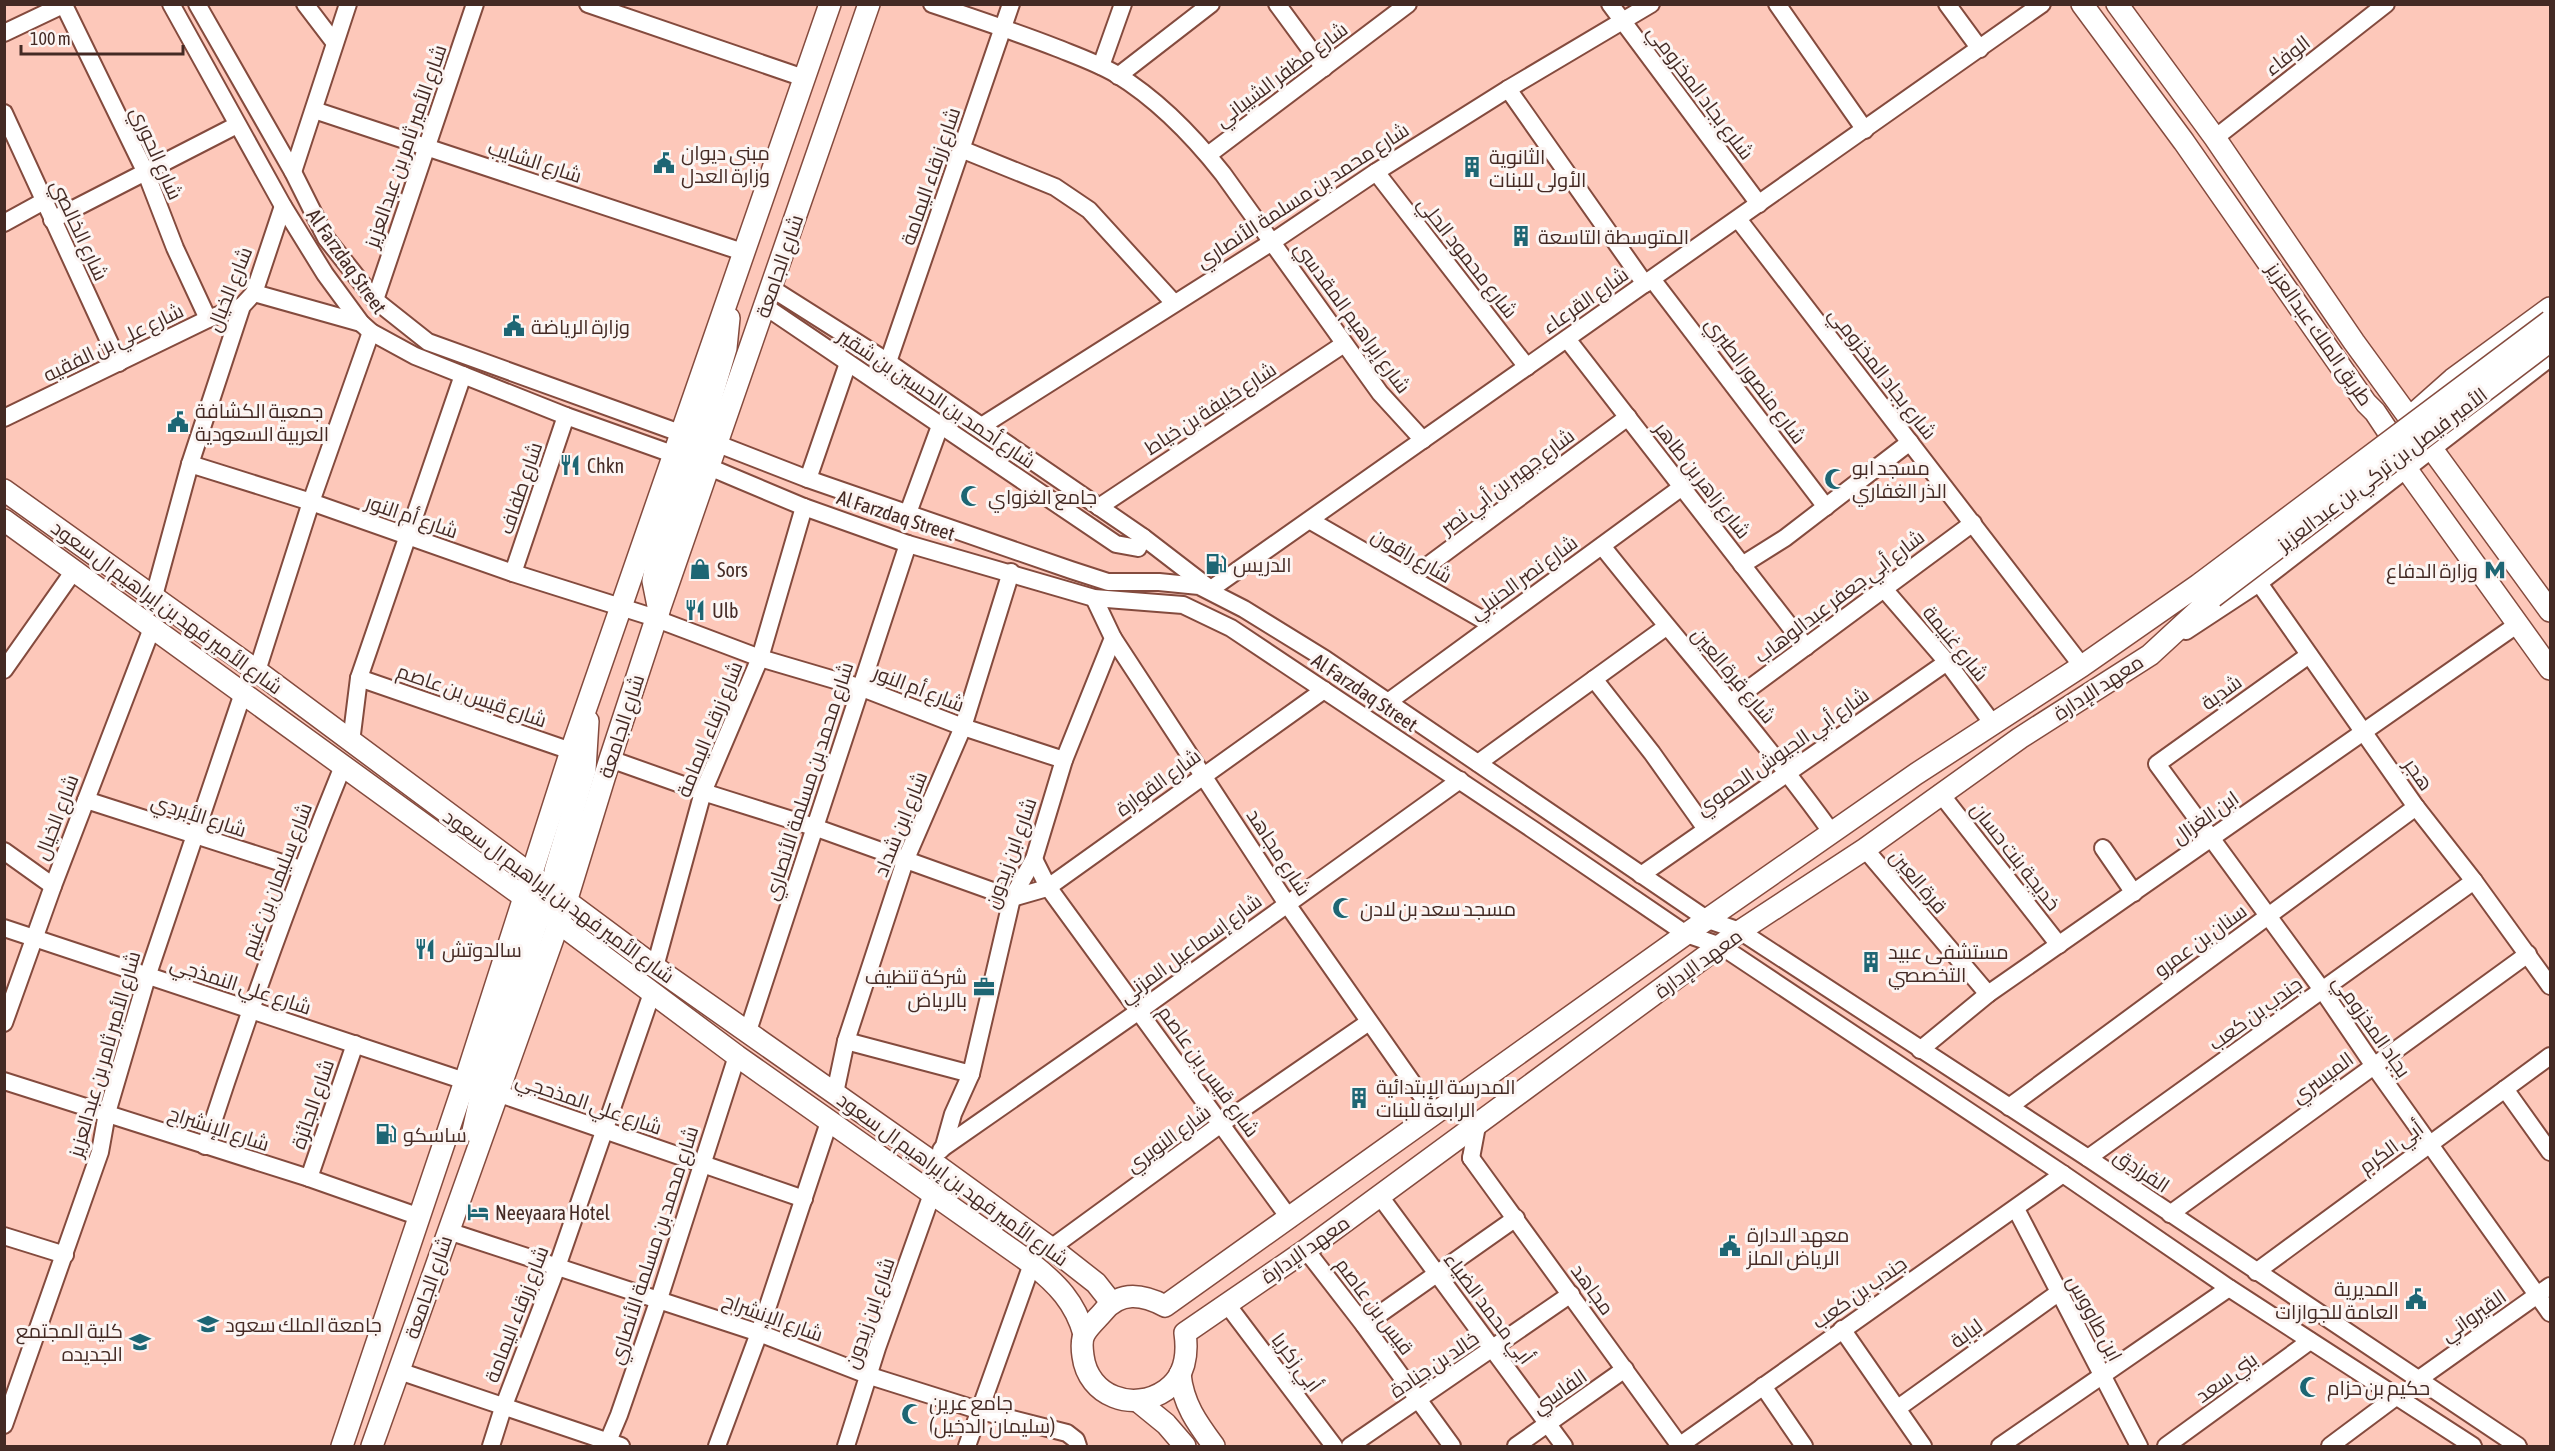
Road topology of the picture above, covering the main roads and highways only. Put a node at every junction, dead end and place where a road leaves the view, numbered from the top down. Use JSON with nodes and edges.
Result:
{"nodes":[{"id":1,"x":830,"y":4,"type":"edge"},
{"id":2,"x":869,"y":4,"type":"edge"},
{"id":3,"x":2082,"y":4,"type":"edge"},
{"id":4,"x":2088,"y":4,"type":"edge"},
{"id":5,"x":2117,"y":4,"type":"edge"},
{"id":6,"x":2111,"y":44,"type":"junction"},
{"id":7,"x":2550,"y":308,"type":"edge"},
{"id":8,"x":2550,"y":321,"type":"edge"},
{"id":9,"x":2550,"y":341,"type":"edge"},
{"id":10,"x":2550,"y":354,"type":"edge"},
{"id":11,"x":2458,"y":375,"type":"junction"},
{"id":12,"x":2474,"y":412,"type":"junction"},
{"id":13,"x":2409,"y":417,"type":"junction"},
{"id":14,"x":2387,"y":430,"type":"junction"},
{"id":15,"x":699,"y":439,"type":"junction"},
{"id":16,"x":2431,"y":448,"type":"junction"},
{"id":17,"x":691,"y":461,"type":"junction"},
{"id":18,"x":2404,"y":466,"type":"junction"},
{"id":19,"x":2347,"y":469,"type":"junction"},
{"id":20,"x":4,"y":490,"type":"edge"},
{"id":21,"x":2368,"y":491,"type":"junction"},
{"id":22,"x":4,"y":520,"type":"edge"},
{"id":23,"x":2207,"y":590,"type":"junction"},
{"id":24,"x":2550,"y":611,"type":"edge"},
{"id":25,"x":2150,"y":655,"type":"junction"},
{"id":26,"x":2084,"y":665,"type":"junction"},
{"id":27,"x":2550,"y":669,"type":"edge"},
{"id":28,"x":587,"y":705,"type":"junction"},
{"id":29,"x":532,"y":876,"type":"junction"},
{"id":30,"x":559,"y":897,"type":"junction"},
{"id":31,"x":532,"y":903,"type":"junction"},
{"id":32,"x":558,"y":923,"type":"junction"},
{"id":33,"x":471,"y":1167,"type":"junction"},
{"id":34,"x":1111,"y":1302,"type":"junction"},
{"id":35,"x":1084,"y":1334,"type":"junction"},
{"id":36,"x":1180,"y":1374,"type":"junction"},
{"id":37,"x":1139,"y":1402,"type":"junction"},
{"id":38,"x":342,"y":1446,"type":"edge"},
{"id":39,"x":372,"y":1446,"type":"edge"},
{"id":40,"x":1185,"y":1446,"type":"edge"},
{"id":41,"x":1214,"y":1446,"type":"edge"}],
"edges":[{"from":1,"to":15,"type":"main road","name":"شارع الجامعة"},
{"from":2,"to":15,"type":"main road","name":"شارع الجامعة"},
{"from":3,"to":6,"type":"main road","name":"طريق الملك عبدالعزيز"},
{"from":4,"to":6,"type":"main road"},
{"from":5,"to":13,"type":"main road","name":"طريق الملك عبدالعزيز"},
{"from":6,"to":14,"type":"main road","name":"طريق الملك عبدالعزيز"},
{"from":7,"to":11,"type":"main road"},
{"from":8,"to":23,"type":"main road","bridge":true},
{"from":9,"to":23,"type":"main road","name":"الأمير فيصل بن تركي بن عبدالعزيز","bridge":true},
{"from":10,"to":12,"type":"main road"},
{"from":11,"to":12,"type":"main road"},
{"from":11,"to":13,"type":"main road"},
{"from":12,"to":16,"type":"main road"},
{"from":13,"to":14,"type":"main road"},
{"from":13,"to":16,"type":"main road","name":"طريق الملك عبدالعزيز"},
{"from":14,"to":18,"type":"main road","name":"طريق الملك عبدالعزيز"},
{"from":14,"to":19,"type":"main road"},
{"from":15,"to":17,"type":"main road","name":"شارع الجامعة"},
{"from":15,"to":17,"type":"main road","name":"شارع الجامعة"},
{"from":16,"to":18,"type":"main road"},
{"from":16,"to":24,"type":"main road","name":"طريق الملك عبدالعزيز"},
{"from":17,"to":28,"type":"main road","name":"شارع الجامعة"},
{"from":17,"to":30,"type":"main road","name":"شارع الجامعة"},
{"from":18,"to":21,"type":"main road"},
{"from":18,"to":27,"type":"main road","name":"طريق الملك عبدالعزيز"},
{"from":19,"to":21,"type":"main road"},
{"from":19,"to":26,"type":"main road"},
{"from":20,"to":29,"type":"main road","name":"شارع الأمير فهد بن إبراهيم ال سعود"},
{"from":21,"to":25,"type":"main road"},
{"from":22,"to":31,"type":"main road","name":"شارع الأمير فهد بن إبراهيم ال سعود"},
{"from":23,"to":25,"type":"main road","name":"معهد الإدارة"},
{"from":23,"to":26,"type":"main road","name":"معهد الإدارة"},
{"from":25,"to":36,"type":"main road","name":"معهد الإدارة"},
{"from":26,"to":34,"type":"main road","name":"معهد الإدارة"},
{"from":28,"to":29,"type":"main road","name":"شارع الجامعة"},
{"from":28,"to":30,"type":"main road"},
{"from":29,"to":30,"type":"main road","name":"شارع الأمير فهد بن إبراهيم ال سعود"},
{"from":29,"to":31,"type":"main road","name":"شارع الجامعة"},
{"from":30,"to":32,"type":"main road","name":"شارع الجامعة"},
{"from":30,"to":34,"type":"main road","name":"شارع الأمير فهد بن إبراهيم ال سعود"},
{"from":31,"to":32,"type":"main road","name":"شارع الأمير فهد بن إبراهيم ال سعود"},
{"from":31,"to":33,"type":"main road"},
{"from":31,"to":38,"type":"main road","name":"شارع الجامعة"},
{"from":32,"to":33,"type":"main road","name":"شارع الجامعة"},
{"from":32,"to":35,"type":"main road","name":"شارع الأمير فهد بن إبراهيم ال سعود"},
{"from":33,"to":39,"type":"main road","name":"شارع الجامعة"},
{"from":34,"to":35,"type":"main road"},
{"from":35,"to":37,"type":"main road","name":"شارع الأمير فهد بن إبراهيم ال سعود"},
{"from":36,"to":37,"type":"main road"},
{"from":36,"to":41,"type":"main road"},
{"from":37,"to":40,"type":"main road"}]}
